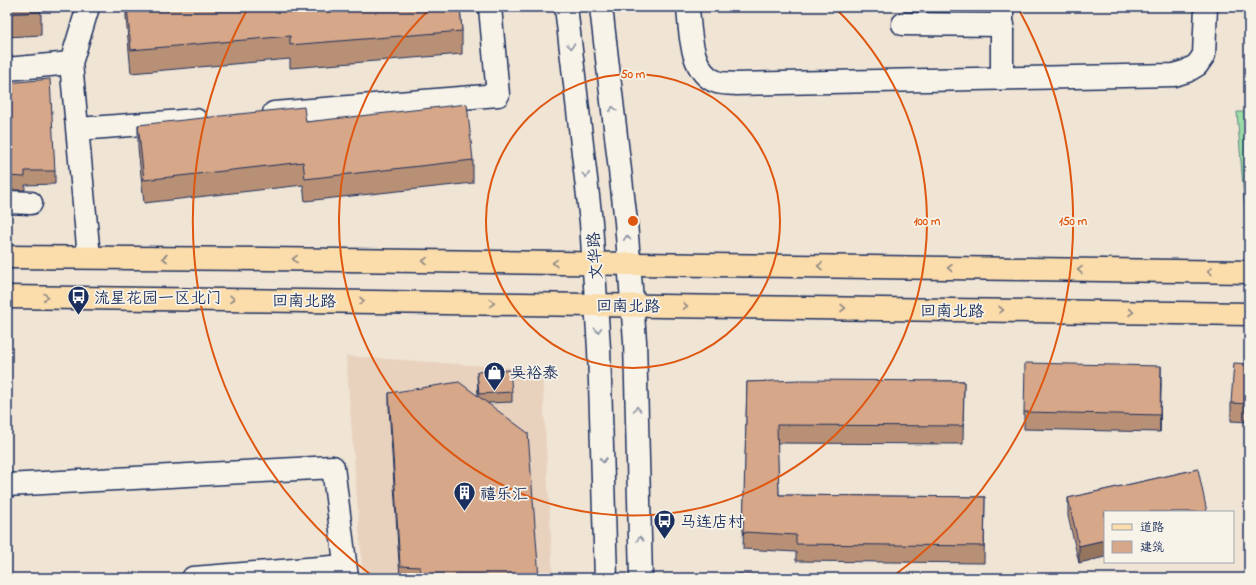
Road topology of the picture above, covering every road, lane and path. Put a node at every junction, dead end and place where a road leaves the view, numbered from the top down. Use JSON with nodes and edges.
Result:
{"nodes":[{"id":1,"x":88,"y":7,"type":"edge"},
{"id":2,"x":490,"y":7,"type":"edge"},
{"id":3,"x":566,"y":7,"type":"edge"},
{"id":4,"x":601,"y":7,"type":"edge"},
{"id":5,"x":688,"y":7,"type":"edge"},
{"id":6,"x":1206,"y":7,"type":"edge"},
{"id":7,"x":1002,"y":16,"type":"edge"},
{"id":8,"x":903,"y":24,"type":"dead end"},
{"id":9,"x":71,"y":63,"type":"junction"},
{"id":10,"x":7,"y":69,"type":"edge"},
{"id":11,"x":1002,"y":78,"type":"junction"},
{"id":12,"x":252,"y":115,"type":"edge"},
{"id":13,"x":212,"y":118,"type":"edge"},
{"id":14,"x":78,"y":129,"type":"junction"},
{"id":15,"x":7,"y":202,"type":"edge"},
{"id":16,"x":31,"y":203,"type":"dead end"},
{"id":17,"x":7,"y":257,"type":"edge"},
{"id":18,"x":89,"y":257,"type":"junction"},
{"id":19,"x":594,"y":263,"type":"junction"},
{"id":20,"x":629,"y":263,"type":"junction"},
{"id":21,"x":1249,"y":272,"type":"edge"},
{"id":22,"x":7,"y":297,"type":"edge"},
{"id":23,"x":597,"y":304,"type":"junction"},
{"id":24,"x":632,"y":305,"type":"junction"},
{"id":25,"x":1249,"y":314,"type":"edge"},
{"id":26,"x":7,"y":485,"type":"edge"},
{"id":27,"x":346,"y":572,"type":"edge"},
{"id":28,"x":193,"y":578,"type":"edge"},
{"id":29,"x":606,"y":578,"type":"edge"},
{"id":30,"x":641,"y":578,"type":"edge"}],
"edges":[{"from":1,"to":9,"type":"street"},
{"from":2,"to":12,"type":"street"},
{"from":3,"to":19,"type":"street","name":"文华路","one_way":true},
{"from":20,"to":4,"type":"street","one_way":true},
{"from":5,"to":11,"type":"street"},
{"from":6,"to":11,"type":"street"},
{"from":7,"to":8,"type":"street"},
{"from":7,"to":11,"type":"street"},
{"from":9,"to":10,"type":"street"},
{"from":9,"to":14,"type":"street"},
{"from":13,"to":14,"type":"street"},
{"from":14,"to":18,"type":"street"},
{"from":15,"to":16,"type":"street"},
{"from":17,"to":18,"type":"main road"},
{"from":19,"to":18,"type":"main road","one_way":true},
{"from":19,"to":20,"type":"main road"},
{"from":19,"to":23,"type":"street","name":"文华路"},
{"from":21,"to":20,"type":"main road","one_way":true},
{"from":20,"to":24,"type":"street"},
{"from":22,"to":23,"type":"main road","name":"回南北路","one_way":true},
{"from":23,"to":24,"type":"main road","name":"回南北路"},
{"from":23,"to":29,"type":"street","name":"文华路","one_way":true},
{"from":24,"to":25,"type":"main road","name":"回南北路","one_way":true},
{"from":30,"to":24,"type":"street","one_way":true},
{"from":26,"to":27,"type":"street"},
{"from":27,"to":28,"type":"street"}]}
